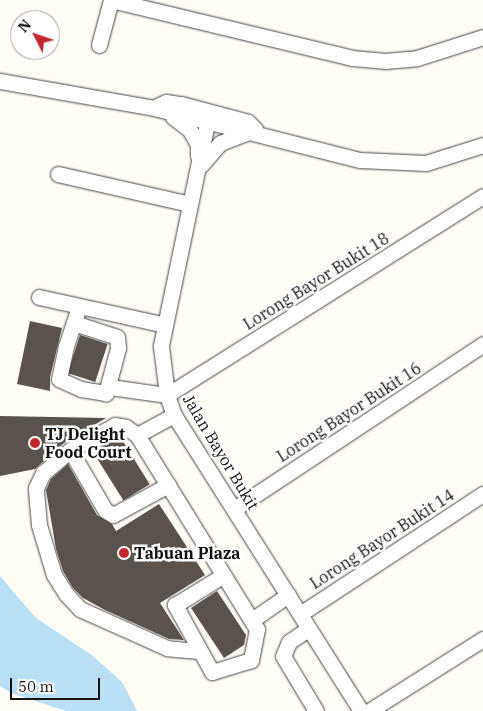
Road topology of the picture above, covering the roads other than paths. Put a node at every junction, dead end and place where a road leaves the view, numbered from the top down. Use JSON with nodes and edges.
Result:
{"nodes":[{"id":1,"x":111,"y":0,"type":"edge"},
{"id":2,"x":482,"y":42,"type":"edge"},
{"id":3,"x":99,"y":45,"type":"dead end"},
{"id":4,"x":0,"y":81,"type":"edge"},
{"id":5,"x":159,"y":109,"type":"junction"},
{"id":6,"x":207,"y":123,"type":"junction"},
{"id":7,"x":254,"y":133,"type":"junction"},
{"id":8,"x":483,"y":145,"type":"edge"},
{"id":9,"x":198,"y":168,"type":"junction"},
{"id":10,"x":58,"y":174,"type":"dead end"},
{"id":11,"x":483,"y":196,"type":"edge"},
{"id":12,"x":190,"y":204,"type":"junction"},
{"id":13,"x":39,"y":297,"type":"dead end"},
{"id":14,"x":79,"y":307,"type":"junction"},
{"id":15,"x":74,"y":323,"type":"junction"},
{"id":16,"x":165,"y":324,"type":"junction"},
{"id":17,"x":483,"y":344,"type":"edge"},
{"id":18,"x":110,"y":387,"type":"junction"},
{"id":19,"x":167,"y":395,"type":"junction"},
{"id":20,"x":174,"y":415,"type":"junction"},
{"id":21,"x":137,"y":435,"type":"junction"},
{"id":22,"x":70,"y":450,"type":"junction"},
{"id":23,"x":168,"y":485,"type":"junction"},
{"id":24,"x":483,"y":494,"type":"edge"},
{"id":25,"x":234,"y":509,"type":"junction"},
{"id":26,"x":224,"y":575,"type":"junction"},
{"id":27,"x":288,"y":595,"type":"junction"},
{"id":28,"x":300,"y":614,"type":"junction"},
{"id":29,"x":252,"y":620,"type":"junction"},
{"id":30,"x":308,"y":629,"type":"junction"},
{"id":31,"x":483,"y":638,"type":"edge"},
{"id":32,"x":199,"y":651,"type":"junction"},
{"id":33,"x":316,"y":711,"type":"edge"},
{"id":34,"x":361,"y":711,"type":"edge"},
{"id":35,"x":369,"y":711,"type":"edge"}],
"edges":[{"from":1,"to":2,"type":"street"},
{"from":1,"to":3,"type":"street"},
{"from":4,"to":5,"type":"street"},
{"from":5,"to":6,"type":"street"},
{"from":5,"to":7,"type":"street"},
{"from":5,"to":9,"type":"street"},
{"from":6,"to":7,"type":"street"},
{"from":6,"to":9,"type":"street","name":"Jalan Bayor Bukit"},
{"from":7,"to":8,"type":"street"},
{"from":7,"to":9,"type":"street"},
{"from":9,"to":12,"type":"street","name":"Jalan Bayor Bukit"},
{"from":10,"to":12,"type":"street"},
{"from":11,"to":19,"type":"street","name":"Lorong Bayor Bukit 18"},
{"from":12,"to":16,"type":"street","name":"Jalan Bayor Bukit"},
{"from":13,"to":14,"type":"street"},
{"from":14,"to":15,"type":"street"},
{"from":14,"to":16,"type":"street"},
{"from":15,"to":18,"type":"street"},
{"from":15,"to":18,"type":"street"},
{"from":16,"to":19,"type":"street","name":"Jalan Bayor Bukit"},
{"from":17,"to":25,"type":"street","name":"Lorong Bayor Bukit 16"},
{"from":18,"to":19,"type":"street"},
{"from":19,"to":20,"type":"street","name":"Jalan Bayor Bukit"},
{"from":20,"to":21,"type":"street"},
{"from":20,"to":25,"type":"street","name":"Jalan Bayor Bukit"},
{"from":21,"to":22,"type":"street"},
{"from":21,"to":23,"type":"street"},
{"from":22,"to":23,"type":"street"},
{"from":22,"to":32,"type":"street"},
{"from":23,"to":26,"type":"street"},
{"from":24,"to":28,"type":"street","name":"Lorong Bayor Bukit 14"},
{"from":25,"to":27,"type":"street","name":"Jalan Bayor Bukit"},
{"from":26,"to":29,"type":"street"},
{"from":26,"to":32,"type":"street"},
{"from":27,"to":28,"type":"street","name":"Jalan Bayor Bukit"},
{"from":27,"to":29,"type":"street"},
{"from":28,"to":30,"type":"street","name":"Jalan Bayor Bukit"},
{"from":29,"to":32,"type":"street"},
{"from":30,"to":33,"type":"street"},
{"from":30,"to":34,"type":"street","name":"Jalan Bayor Bukit"},
{"from":31,"to":35,"type":"street"}]}
